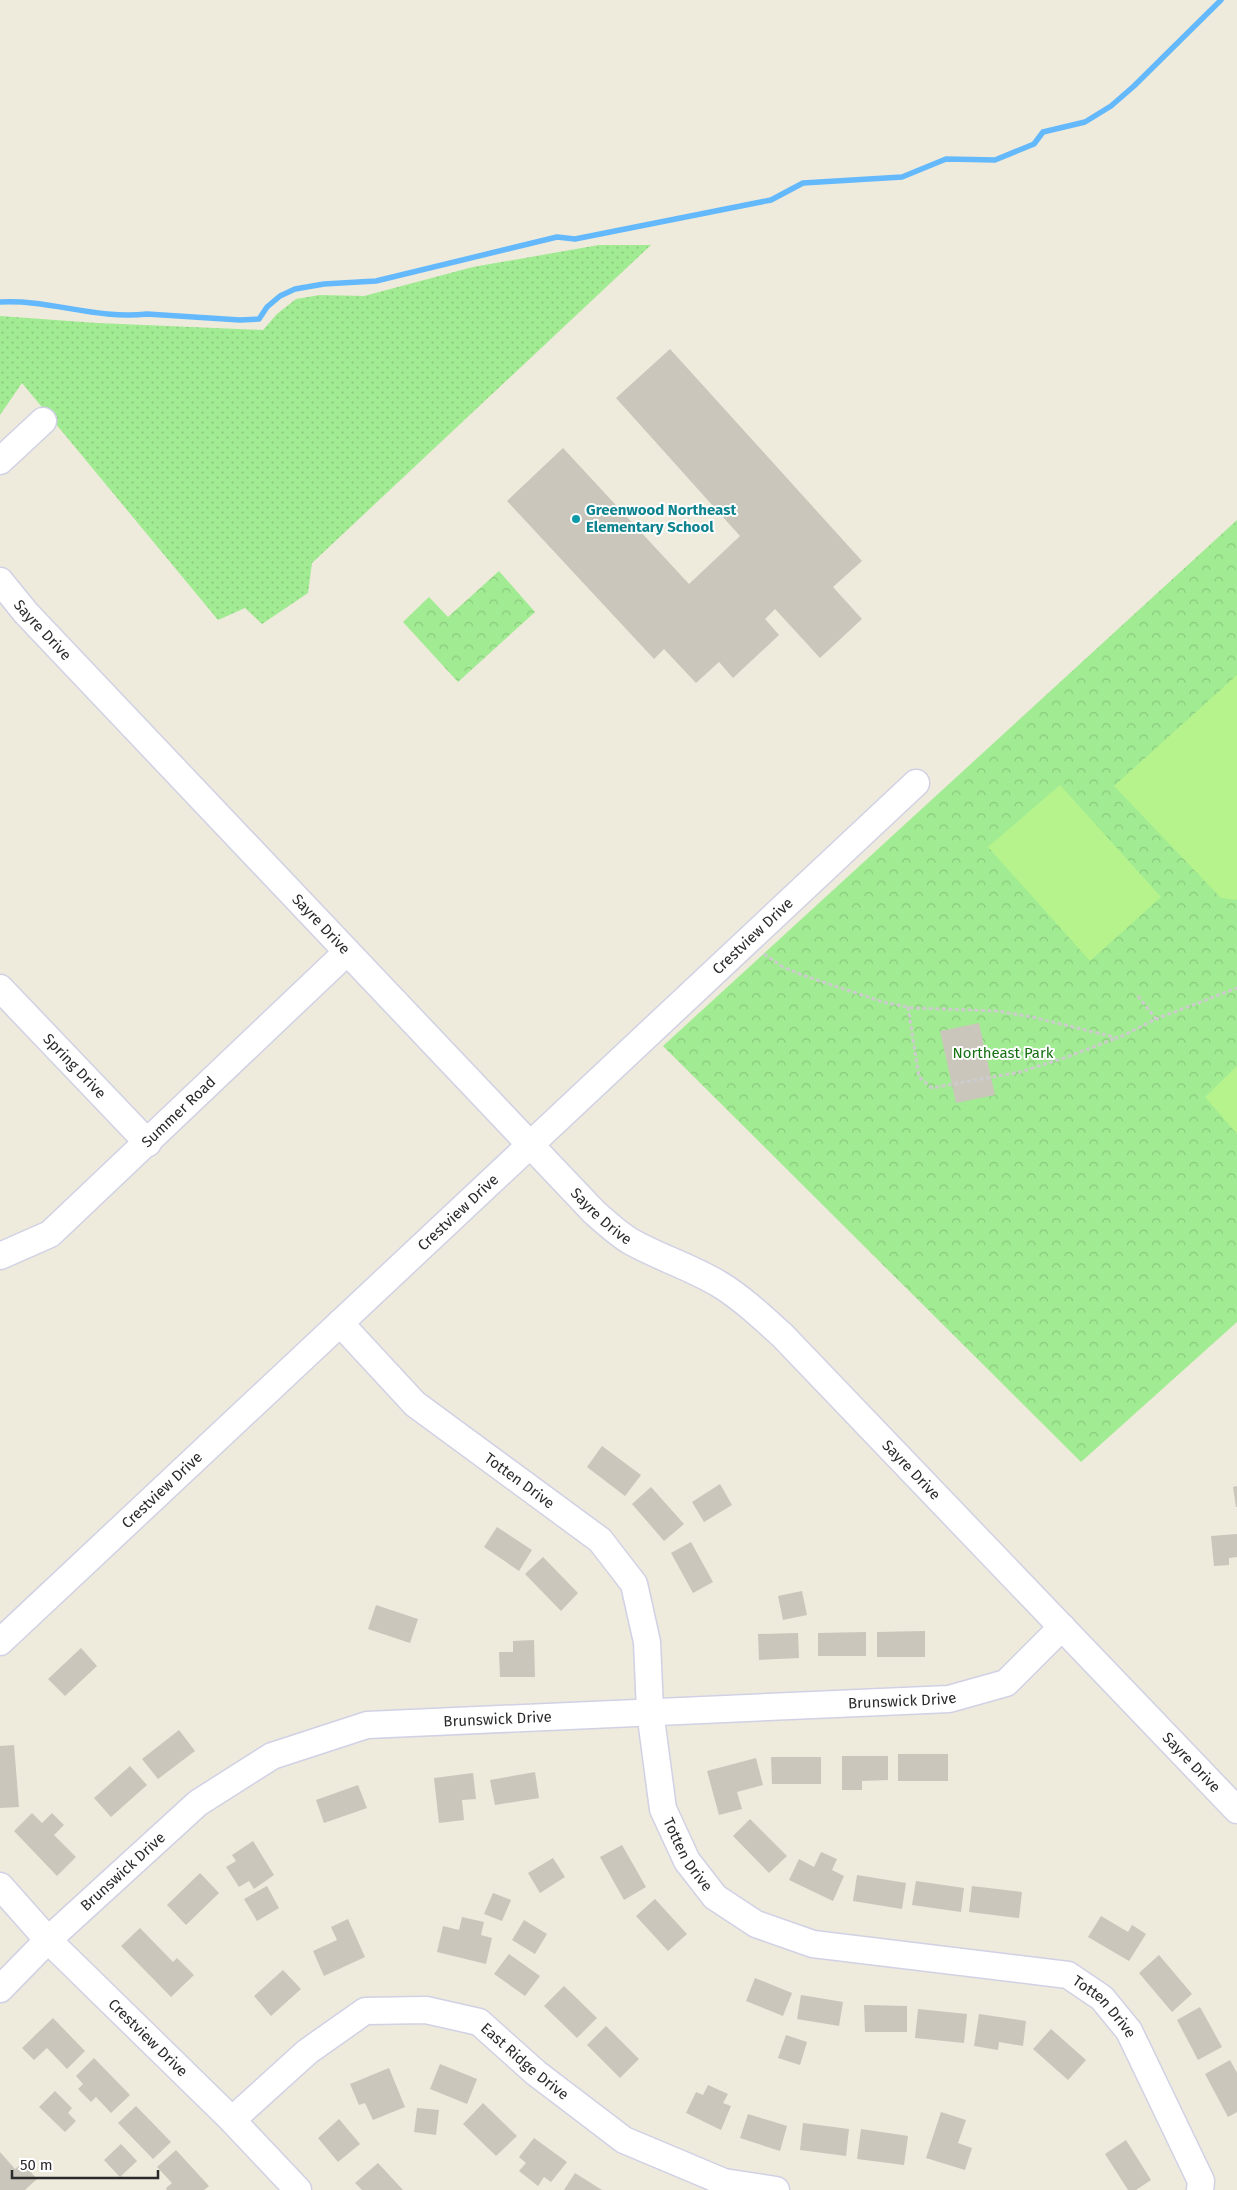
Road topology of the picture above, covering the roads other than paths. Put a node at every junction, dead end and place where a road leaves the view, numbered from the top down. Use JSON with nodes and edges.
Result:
{"nodes":[{"id":1,"x":43,"y":421,"type":"dead end"},
{"id":2,"x":0,"y":461,"type":"edge"},
{"id":3,"x":0,"y":580,"type":"edge"},
{"id":4,"x":916,"y":784,"type":"dead end"},
{"id":5,"x":347,"y":952,"type":"junction"},
{"id":6,"x":0,"y":988,"type":"edge"},
{"id":7,"x":148,"y":1143,"type":"junction"},
{"id":8,"x":530,"y":1145,"type":"junction"},
{"id":9,"x":0,"y":1256,"type":"edge"},
{"id":10,"x":340,"y":1323,"type":"junction"},
{"id":11,"x":1062,"y":1627,"type":"junction"},
{"id":12,"x":0,"y":1642,"type":"edge"},
{"id":13,"x":650,"y":1711,"type":"junction"},
{"id":14,"x":1237,"y":1810,"type":"edge"},
{"id":15,"x":0,"y":1886,"type":"edge"},
{"id":16,"x":48,"y":1940,"type":"junction"},
{"id":17,"x":0,"y":1989,"type":"edge"},
{"id":18,"x":232,"y":2120,"type":"junction"},
{"id":19,"x":298,"y":2190,"type":"edge"},
{"id":20,"x":776,"y":2190,"type":"edge"},
{"id":21,"x":1200,"y":2190,"type":"edge"}],
"edges":[{"from":1,"to":2,"type":"street"},
{"from":3,"to":5,"type":"street","name":"Sayre Drive"},
{"from":4,"to":8,"type":"street","name":"Crestview Drive"},
{"from":5,"to":7,"type":"street","name":"Summer Road"},
{"from":5,"to":8,"type":"street","name":"Sayre Drive"},
{"from":6,"to":7,"type":"street","name":"Spring Drive"},
{"from":7,"to":9,"type":"street","name":"Summer Road"},
{"from":8,"to":10,"type":"street","name":"Crestview Drive"},
{"from":8,"to":11,"type":"street","name":"Sayre Drive"},
{"from":10,"to":12,"type":"street","name":"Crestview Drive"},
{"from":10,"to":13,"type":"street","name":"Totten Drive"},
{"from":11,"to":13,"type":"street","name":"Brunswick Drive"},
{"from":11,"to":14,"type":"street","name":"Sayre Drive"},
{"from":13,"to":16,"type":"street","name":"Brunswick Drive"},
{"from":13,"to":21,"type":"street","name":"Totten Drive"},
{"from":15,"to":16,"type":"street","name":"Crestview Drive"},
{"from":16,"to":17,"type":"street","name":"Brunswick Drive"},
{"from":16,"to":18,"type":"street","name":"Crestview Drive"},
{"from":18,"to":19,"type":"street","name":"Crestview Drive"},
{"from":18,"to":20,"type":"street","name":"East Ridge Drive"}]}
